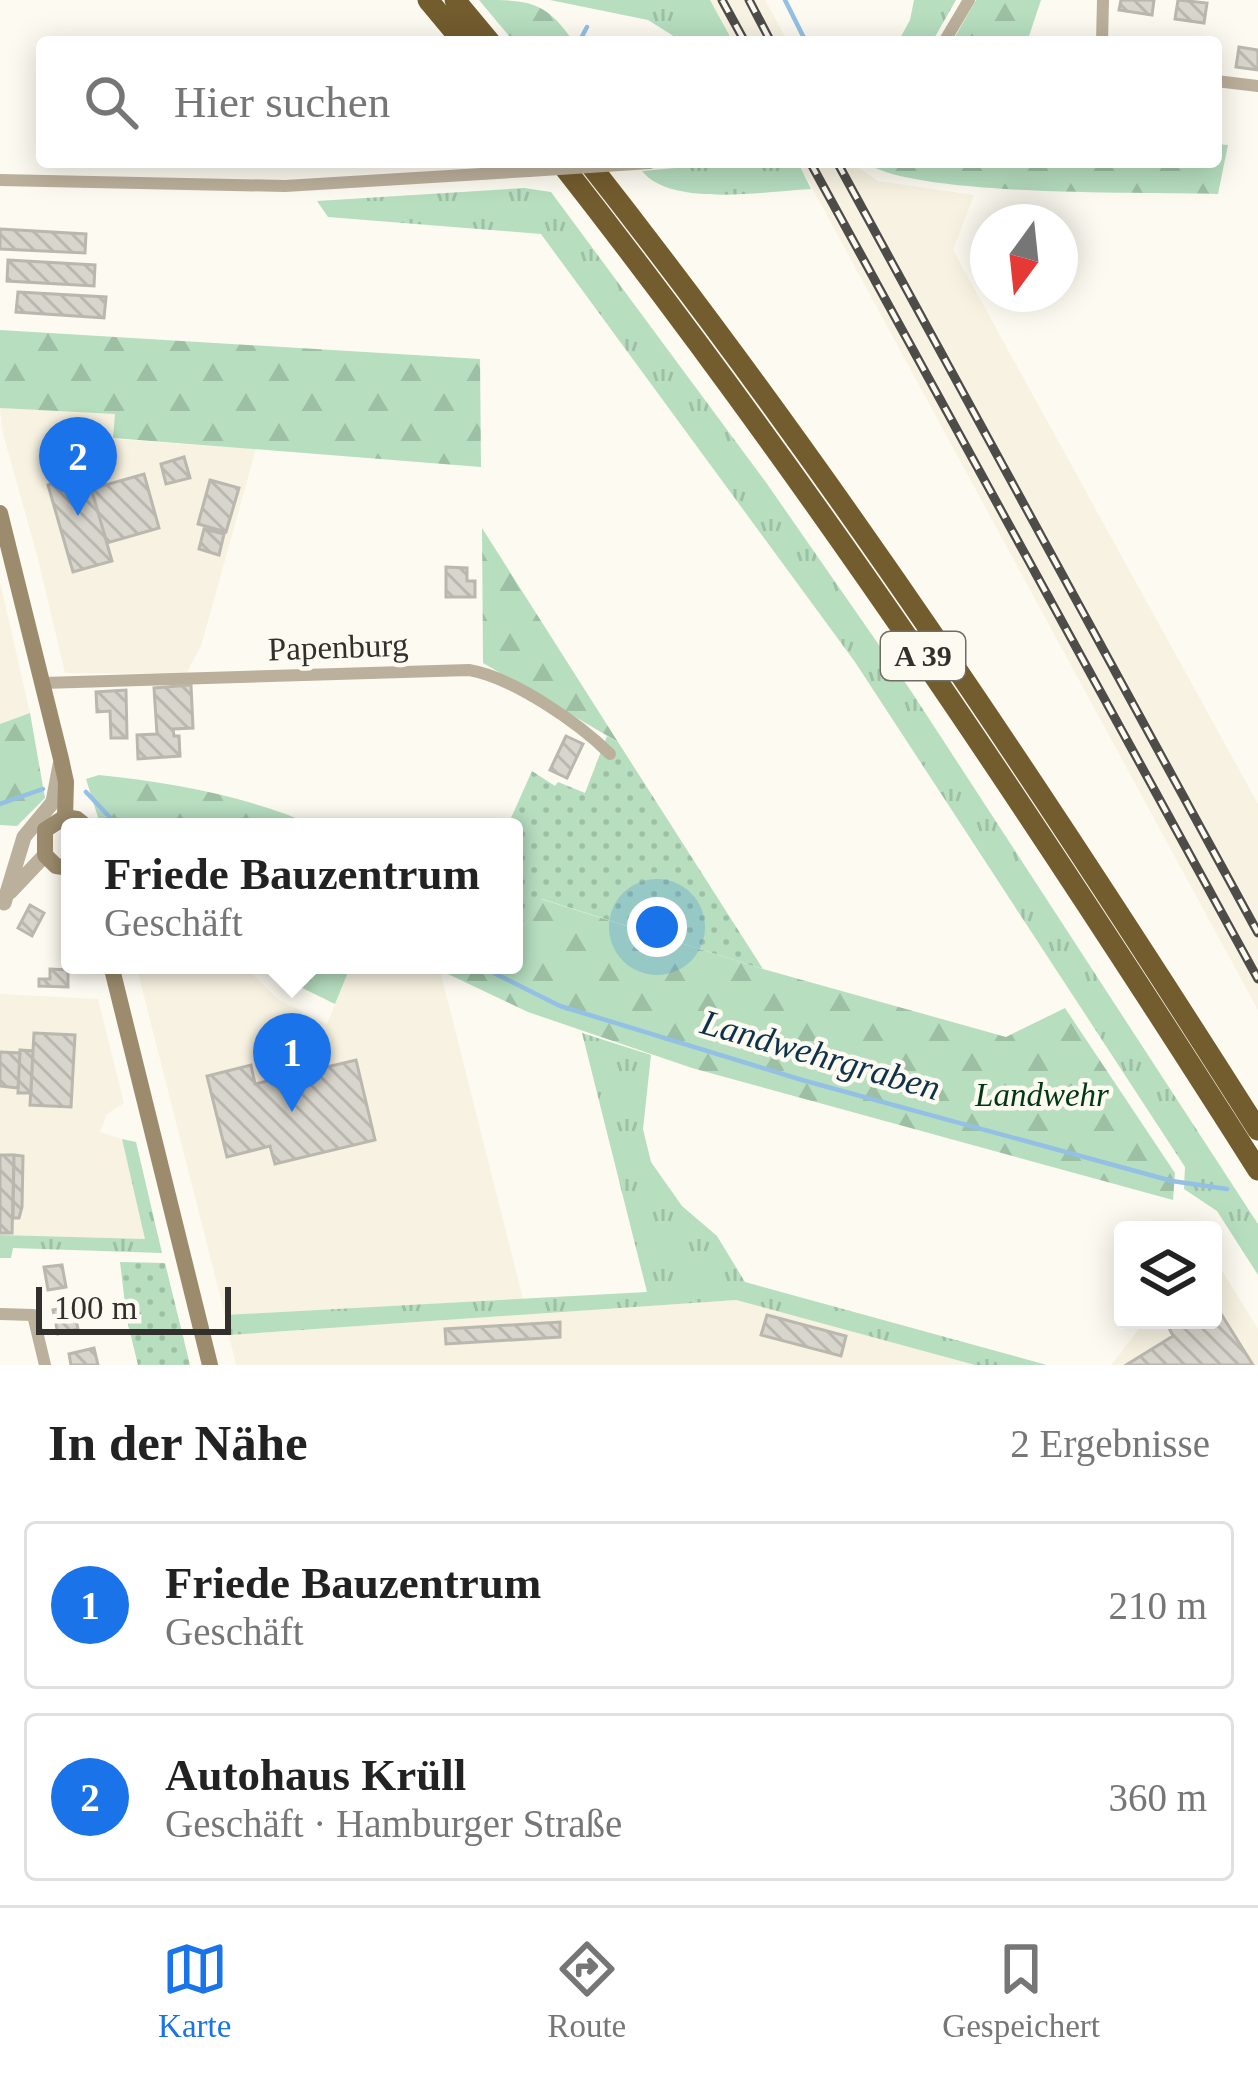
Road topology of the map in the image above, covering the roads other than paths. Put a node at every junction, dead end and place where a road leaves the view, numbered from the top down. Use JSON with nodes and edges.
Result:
{"nodes":[{"id":1,"x":428,"y":0,"type":"edge"},
{"id":2,"x":455,"y":0,"type":"edge"},
{"id":3,"x":969,"y":0,"type":"edge"},
{"id":4,"x":1103,"y":0,"type":"edge"},
{"id":5,"x":458,"y":36,"type":"edge"},
{"id":6,"x":485,"y":36,"type":"edge"},
{"id":7,"x":948,"y":36,"type":"edge"},
{"id":8,"x":1102,"y":36,"type":"edge"},
{"id":9,"x":1222,"y":82,"type":"edge"},
{"id":10,"x":1258,"y":86,"type":"edge"},
{"id":11,"x":565,"y":168,"type":"edge"},
{"id":12,"x":571,"y":168,"type":"edge"},
{"id":13,"x":593,"y":168,"type":"edge"},
{"id":14,"x":0,"y":180,"type":"edge"},
{"id":15,"x":0,"y":513,"type":"edge"},
{"id":16,"x":43,"y":683,"type":"junction"},
{"id":17,"x":610,"y":754,"type":"dead end"},
{"id":18,"x":61,"y":759,"type":"junction"},
{"id":19,"x":65,"y":817,"type":"joint"},
{"id":20,"x":71,"y":818,"type":"edge"},
{"id":21,"x":61,"y":820,"type":"edge"},
{"id":22,"x":45,"y":855,"type":"junction"},
{"id":23,"x":61,"y":867,"type":"edge"},
{"id":24,"x":2,"y":906,"type":"edge"},
{"id":25,"x":113,"y":974,"type":"edge"},
{"id":26,"x":1258,"y":1130,"type":"edge"},
{"id":27,"x":1258,"y":1170,"type":"edge"},
{"id":28,"x":0,"y":1314,"type":"edge"},
{"id":29,"x":45,"y":1365,"type":"edge"},
{"id":30,"x":209,"y":1365,"type":"edge"}],
"edges":[{"from":1,"to":5,"type":"highway"},
{"from":2,"to":6,"type":"highway"},
{"from":3,"to":7,"type":"street"},
{"from":4,"to":8,"type":"street"},
{"from":9,"to":10,"type":"street"},
{"from":11,"to":27,"type":"highway","number":"A 39"},
{"from":12,"to":14,"type":"street","bridge":true},
{"from":13,"to":26,"type":"highway","number":"A 39"},
{"from":15,"to":16,"type":"main road"},
{"from":16,"to":17,"type":"street","name":"Papenburg"},
{"from":16,"to":18,"type":"main road"},
{"from":18,"to":19,"type":"main road"},
{"from":18,"to":24,"type":"street"},
{"from":19,"to":20,"type":"main road"},
{"from":21,"to":22,"type":"main road"},
{"from":22,"to":23,"type":"main road"},
{"from":22,"to":24,"type":"street"},
{"from":25,"to":30,"type":"main road"},
{"from":28,"to":29,"type":"street"}]}
